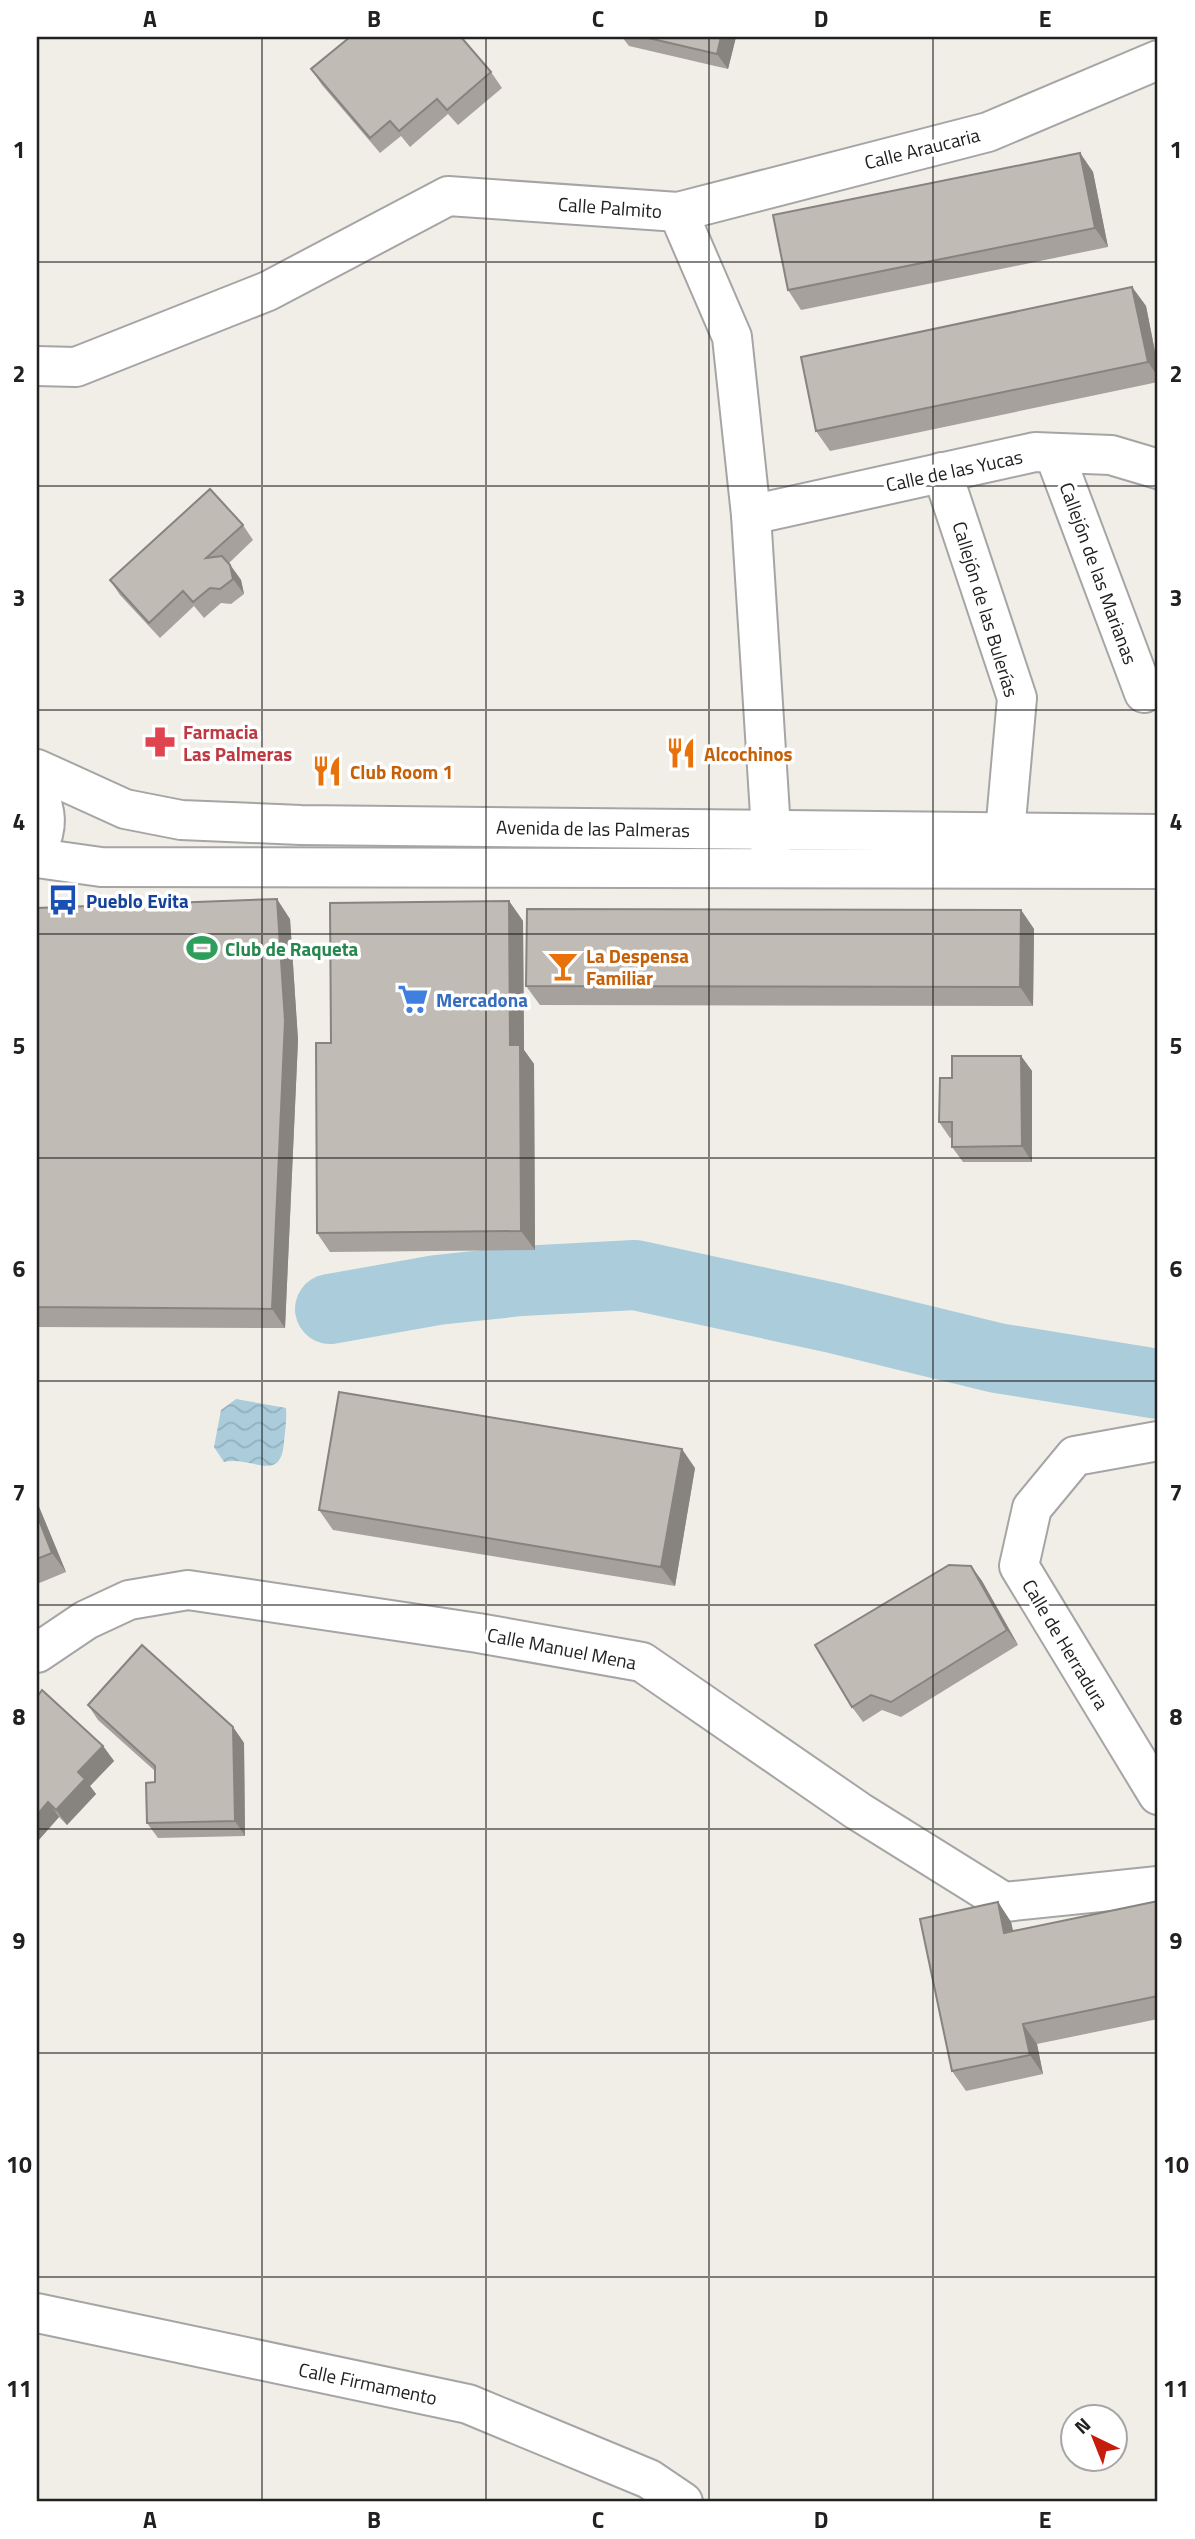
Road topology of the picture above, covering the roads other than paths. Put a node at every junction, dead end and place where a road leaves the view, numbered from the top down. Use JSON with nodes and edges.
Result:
{"nodes":[{"id":1,"x":1158,"y":60,"type":"edge"},
{"id":2,"x":678,"y":212,"type":"junction"},
{"id":3,"x":37,"y":366,"type":"edge"},
{"id":4,"x":1055,"y":453,"type":"junction"},
{"id":5,"x":1158,"y":469,"type":"edge"},
{"id":6,"x":942,"y":472,"type":"junction"},
{"id":7,"x":751,"y":515,"type":"junction"},
{"id":8,"x":1144,"y":693,"type":"dead end"},
{"id":9,"x":37,"y":769,"type":"edge"},
{"id":10,"x":37,"y":789,"type":"edge"},
{"id":11,"x":771,"y":830,"type":"junction"},
{"id":12,"x":1005,"y":833,"type":"junction"},
{"id":13,"x":1158,"y":834,"type":"edge"},
{"id":14,"x":37,"y":849,"type":"edge"},
{"id":15,"x":37,"y":858,"type":"edge"},
{"id":16,"x":770,"y":869,"type":"junction"},
{"id":17,"x":1158,"y":869,"type":"edge"},
{"id":18,"x":1158,"y":1441,"type":"edge"},
{"id":19,"x":37,"y":1653,"type":"edge"},
{"id":20,"x":1158,"y":1795,"type":"edge"},
{"id":21,"x":1158,"y":1886,"type":"edge"},
{"id":22,"x":37,"y":2313,"type":"edge"},
{"id":23,"x":683,"y":2502,"type":"edge"}],
"edges":[{"from":1,"to":2,"type":"street","name":"Calle Araucaria"},
{"from":2,"to":3,"type":"street","name":"Calle Palmito"},
{"from":2,"to":7,"type":"street","name":"Calle Palmito"},
{"from":4,"to":5,"type":"street","name":"Calle de las Yucas"},
{"from":4,"to":6,"type":"street","name":"Calle de las Yucas"},
{"from":4,"to":8,"type":"street","name":"Callejón de las Marianas"},
{"from":6,"to":7,"type":"street","name":"Calle de las Yucas"},
{"from":6,"to":12,"type":"street","name":"Callejón de las Bulerías"},
{"from":7,"to":11,"type":"street","name":"Calle Palmito"},
{"from":9,"to":11,"type":"street","name":"Avenida de las Palmeras"},
{"from":10,"to":14,"type":"street"},
{"from":11,"to":12,"type":"street","name":"Avenida de las Palmeras"},
{"from":11,"to":16,"type":"street","name":"Calle Palmito"},
{"from":12,"to":13,"type":"street","name":"Avenida de las Palmeras"},
{"from":15,"to":16,"type":"street","name":"Avenida de las Palmeras"},
{"from":16,"to":17,"type":"street","name":"Avenida de las Palmeras"},
{"from":18,"to":20,"type":"street","name":"Calle de Herradura"},
{"from":19,"to":21,"type":"street","name":"Calle Manuel Mena"},
{"from":22,"to":23,"type":"street","name":"Calle Firmamento"}]}
